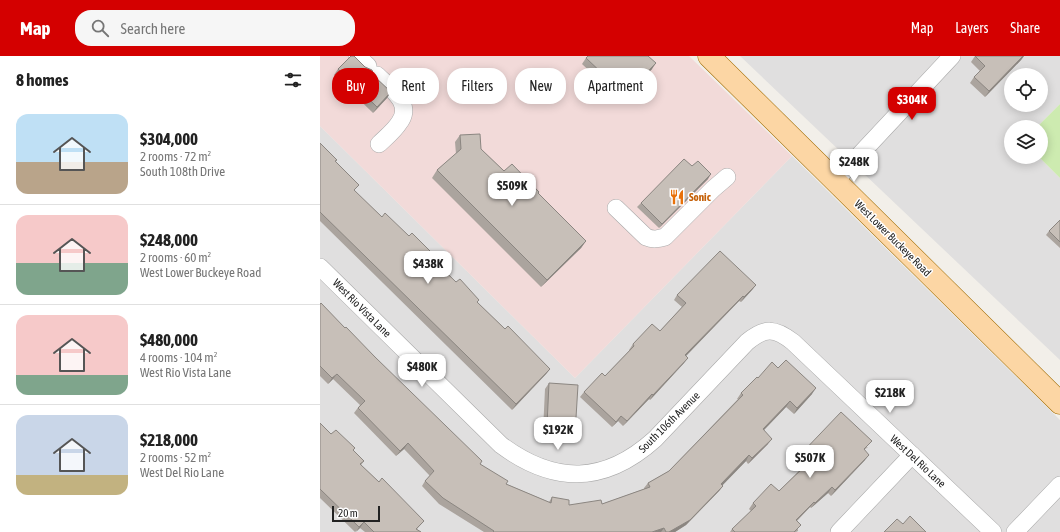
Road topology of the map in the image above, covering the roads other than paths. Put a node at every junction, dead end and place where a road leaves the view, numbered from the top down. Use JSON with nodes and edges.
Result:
{"nodes":[{"id":1,"x":709,"y":56,"type":"edge"},
{"id":2,"x":952,"y":56,"type":"edge"},
{"id":3,"x":367,"y":66,"type":"edge"},
{"id":4,"x":379,"y":144,"type":"dead end"},
{"id":5,"x":727,"y":177,"type":"dead end"},
{"id":6,"x":836,"y":180,"type":"junction"},
{"id":7,"x":616,"y":208,"type":"dead end"},
{"id":8,"x":320,"y":267,"type":"edge"},
{"id":9,"x":768,"y":330,"type":"joint"},
{"id":10,"x":1060,"y":403,"type":"edge"},
{"id":11,"x":912,"y":455,"type":"junction"},
{"id":12,"x":550,"y":471,"type":"joint"},
{"id":13,"x":1060,"y":485,"type":"edge"},
{"id":14,"x":839,"y":532,"type":"edge"},
{"id":15,"x":993,"y":532,"type":"edge"},
{"id":16,"x":1015,"y":532,"type":"edge"}],
"edges":[{"from":1,"to":6,"type":"main road","name":"West Lower Buckeye Road"},
{"from":2,"to":6,"type":"street"},
{"from":3,"to":4,"type":"street"},
{"from":5,"to":7,"type":"street"},
{"from":6,"to":10,"type":"main road","name":"West Lower Buckeye Road"},
{"from":8,"to":12,"type":"street","name":"West Rio Vista Lane"},
{"from":9,"to":11,"type":"street","name":"West Del Rio Lane"},
{"from":9,"to":12,"type":"street","name":"South 106th Avenue"},
{"from":11,"to":14,"type":"street"},
{"from":11,"to":15,"type":"street","name":"West Del Rio Lane"},
{"from":13,"to":16,"type":"street"}]}
